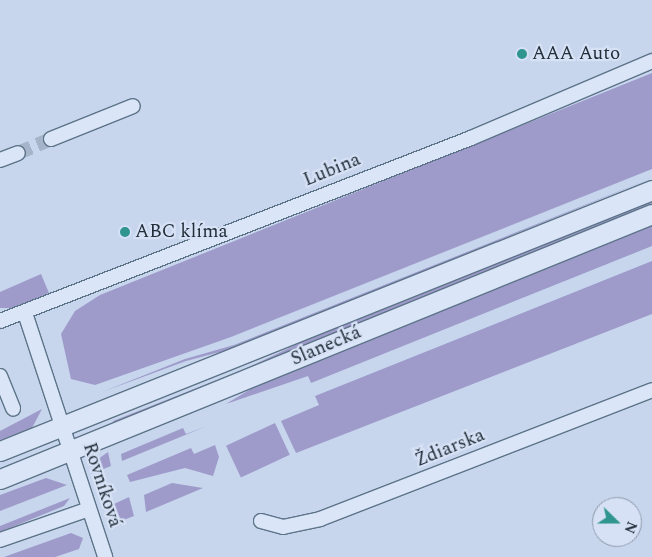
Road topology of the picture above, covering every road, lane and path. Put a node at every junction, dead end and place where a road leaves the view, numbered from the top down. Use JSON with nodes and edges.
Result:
{"nodes":[{"id":1,"x":652,"y":61,"type":"edge"},
{"id":2,"x":133,"y":106,"type":"dead end"},
{"id":3,"x":52,"y":140,"type":"tunnel mouth"},
{"id":4,"x":18,"y":153,"type":"tunnel mouth"},
{"id":5,"x":0,"y":160,"type":"edge"},
{"id":6,"x":652,"y":190,"type":"edge"},
{"id":7,"x":652,"y":214,"type":"edge"},
{"id":8,"x":25,"y":313,"type":"junction"},
{"id":9,"x":0,"y":321,"type":"edge"},
{"id":10,"x":0,"y":376,"type":"edge"},
{"id":11,"x":652,"y":390,"type":"edge"},
{"id":12,"x":13,"y":409,"type":"dead end"},
{"id":13,"x":64,"y":425,"type":"junction"},
{"id":14,"x":0,"y":450,"type":"edge"},
{"id":15,"x":71,"y":451,"type":"junction"},
{"id":16,"x":0,"y":479,"type":"edge"},
{"id":17,"x":90,"y":508,"type":"junction"},
{"id":18,"x":261,"y":521,"type":"dead end"},
{"id":19,"x":0,"y":540,"type":"edge"},
{"id":20,"x":105,"y":557,"type":"edge"}],
"edges":[{"from":1,"to":8,"type":"street","name":"Lubina"},
{"from":2,"to":3,"type":"street"},
{"from":4,"to":5,"type":"street"},
{"from":6,"to":13,"type":"main road","name":"Slanecká"},
{"from":7,"to":15,"type":"main road","name":"Slanecká"},
{"from":8,"to":9,"type":"street","name":"Lubina"},
{"from":8,"to":13,"type":"street"},
{"from":10,"to":12,"type":"street"},
{"from":11,"to":18,"type":"street","name":"Ždiarska"},
{"from":13,"to":14,"type":"main road","name":"Slanecká"},
{"from":13,"to":15,"type":"street","name":"Rovníková"},
{"from":15,"to":16,"type":"main road","name":"Slanecká"},
{"from":15,"to":17,"type":"street","name":"Rovníková"},
{"from":17,"to":19,"type":"street"},
{"from":17,"to":20,"type":"street","name":"Rovníková"}]}
